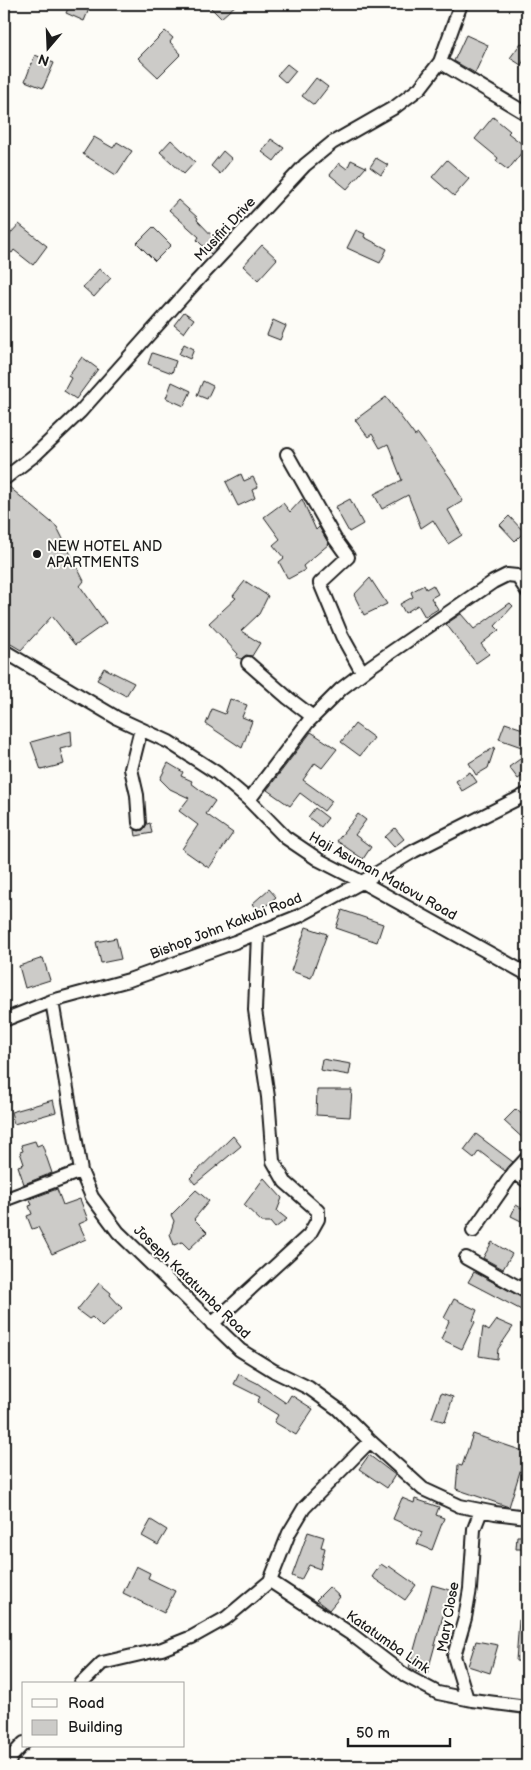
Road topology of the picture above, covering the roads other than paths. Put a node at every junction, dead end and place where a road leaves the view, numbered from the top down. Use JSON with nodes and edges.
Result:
{"nodes":[{"id":1,"x":461,"y":4,"type":"edge"},
{"id":2,"x":440,"y":62,"type":"junction"},
{"id":3,"x":527,"y":114,"type":"edge"},
{"id":4,"x":287,"y":454,"type":"dead end"},
{"id":5,"x":4,"y":479,"type":"edge"},
{"id":6,"x":527,"y":592,"type":"edge"},
{"id":7,"x":4,"y":651,"type":"edge"},
{"id":8,"x":248,"y":663,"type":"dead end"},
{"id":9,"x":362,"y":672,"type":"junction"},
{"id":10,"x":314,"y":717,"type":"junction"},
{"id":11,"x":141,"y":729,"type":"junction"},
{"id":12,"x":527,"y":794,"type":"edge"},
{"id":13,"x":249,"y":800,"type":"junction"},
{"id":14,"x":139,"y":823,"type":"dead end"},
{"id":15,"x":362,"y":882,"type":"junction"},
{"id":16,"x":258,"y":933,"type":"junction"},
{"id":17,"x":527,"y":974,"type":"edge"},
{"id":18,"x":52,"y":1001,"type":"junction"},
{"id":19,"x":4,"y":1020,"type":"edge"},
{"id":20,"x":527,"y":1158,"type":"edge"},
{"id":21,"x":81,"y":1171,"type":"junction"},
{"id":22,"x":514,"y":1172,"type":"junction"},
{"id":23,"x":527,"y":1181,"type":"edge"},
{"id":24,"x":4,"y":1200,"type":"edge"},
{"id":25,"x":472,"y":1231,"type":"dead end"},
{"id":26,"x":466,"y":1258,"type":"dead end"},
{"id":27,"x":527,"y":1292,"type":"edge"},
{"id":28,"x":212,"y":1324,"type":"junction"},
{"id":29,"x":370,"y":1441,"type":"junction"},
{"id":30,"x":481,"y":1510,"type":"junction"},
{"id":31,"x":527,"y":1516,"type":"edge"},
{"id":32,"x":270,"y":1582,"type":"junction"},
{"id":33,"x":83,"y":1682,"type":"edge"},
{"id":34,"x":467,"y":1699,"type":"junction"},
{"id":35,"x":527,"y":1707,"type":"edge"},
{"id":36,"x":22,"y":1745,"type":"edge"},
{"id":37,"x":8,"y":1766,"type":"edge"}],
"edges":[{"from":1,"to":2,"type":"street","name":"Musifiri Drive"},
{"from":2,"to":3,"type":"street"},
{"from":2,"to":5,"type":"street","name":"Musifiri Drive"},
{"from":4,"to":9,"type":"street"},
{"from":6,"to":9,"type":"street"},
{"from":7,"to":11,"type":"street","name":"Haji Asuman Matovu Road"},
{"from":8,"to":10,"type":"street"},
{"from":9,"to":10,"type":"street"},
{"from":10,"to":13,"type":"street"},
{"from":11,"to":13,"type":"street","name":"Haji Asuman Matovu Road"},
{"from":11,"to":14,"type":"street"},
{"from":12,"to":15,"type":"street","name":"Bishop John Kakubi Road"},
{"from":13,"to":15,"type":"street","name":"Haji Asuman Matovu Road"},
{"from":15,"to":16,"type":"street","name":"Bishop John Kakubi Road"},
{"from":15,"to":17,"type":"street","name":"Haji Asuman Matovu Road"},
{"from":16,"to":18,"type":"street","name":"Bishop John Kakubi Road"},
{"from":16,"to":28,"type":"street"},
{"from":18,"to":19,"type":"street","name":"Bishop John Kakubi Road"},
{"from":18,"to":21,"type":"street","name":"Joseph Katatumba Road"},
{"from":20,"to":22,"type":"street"},
{"from":21,"to":24,"type":"street"},
{"from":21,"to":28,"type":"street","name":"Joseph Katatumba Road"},
{"from":22,"to":23,"type":"street"},
{"from":22,"to":25,"type":"street"},
{"from":26,"to":27,"type":"street"},
{"from":28,"to":29,"type":"street","name":"Joseph Katatumba Road"},
{"from":29,"to":30,"type":"street","name":"Joseph Katatumba Road"},
{"from":29,"to":32,"type":"street"},
{"from":30,"to":31,"type":"street","name":"Joseph Katatumba Road"},
{"from":30,"to":34,"type":"street","name":"Mary Close"},
{"from":32,"to":33,"type":"street"},
{"from":32,"to":34,"type":"street","name":"Katatumba Link"},
{"from":34,"to":35,"type":"street","name":"Katatumba Link"},
{"from":36,"to":37,"type":"street"}]}
